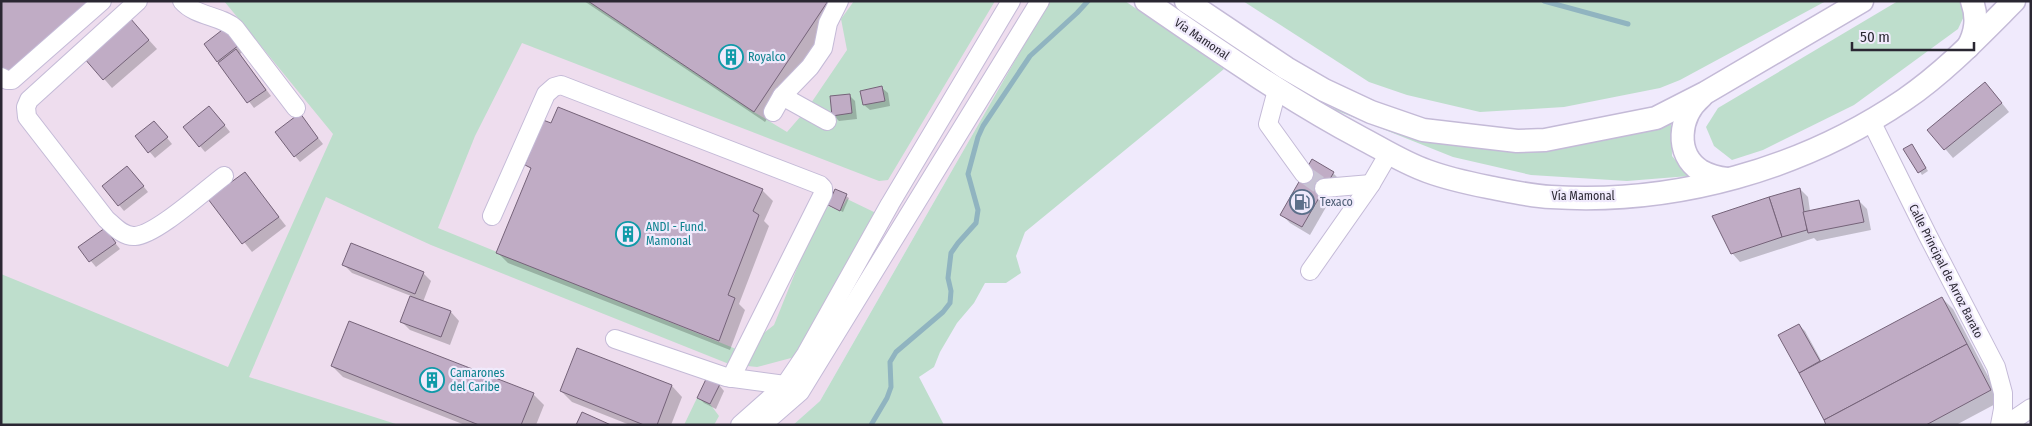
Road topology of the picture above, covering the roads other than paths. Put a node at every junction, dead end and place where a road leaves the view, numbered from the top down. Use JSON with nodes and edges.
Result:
{"nodes":[{"id":1,"x":102,"y":1,"type":"edge"},
{"id":2,"x":138,"y":1,"type":"edge"},
{"id":3,"x":182,"y":1,"type":"edge"},
{"id":4,"x":839,"y":1,"type":"edge"},
{"id":5,"x":1011,"y":1,"type":"edge"},
{"id":6,"x":1146,"y":1,"type":"edge"},
{"id":7,"x":1186,"y":1,"type":"edge"},
{"id":8,"x":1862,"y":1,"type":"edge"},
{"id":9,"x":1972,"y":1,"type":"edge"},
{"id":10,"x":2014,"y":1,"type":"edge"},
{"id":11,"x":1038,"y":2,"type":"edge"},
{"id":12,"x":1968,"y":48,"type":"junction"},
{"id":13,"x":3,"y":81,"type":"edge"},
{"id":14,"x":1277,"y":90,"type":"junction"},
{"id":15,"x":1705,"y":93,"type":"junction"},
{"id":16,"x":782,"y":96,"type":"junction"},
{"id":17,"x":296,"y":108,"type":"dead end"},
{"id":18,"x":773,"y":112,"type":"dead end"},
{"id":19,"x":827,"y":121,"type":"dead end"},
{"id":20,"x":1872,"y":121,"type":"junction"},
{"id":21,"x":1389,"y":153,"type":"junction"},
{"id":22,"x":1304,"y":174,"type":"tunnel mouth"},
{"id":23,"x":224,"y":176,"type":"dead end"},
{"id":24,"x":1727,"y":179,"type":"junction"},
{"id":25,"x":1371,"y":184,"type":"junction"},
{"id":26,"x":1324,"y":188,"type":"tunnel mouth"},
{"id":27,"x":890,"y":204,"type":"junction"},
{"id":28,"x":910,"y":214,"type":"junction"},
{"id":29,"x":492,"y":216,"type":"dead end"},
{"id":30,"x":1310,"y":271,"type":"dead end"},
{"id":31,"x":615,"y":339,"type":"dead end"},
{"id":32,"x":730,"y":378,"type":"junction"},
{"id":33,"x":792,"y":388,"type":"junction"},
{"id":34,"x":2031,"y":408,"type":"edge"},
{"id":35,"x":740,"y":425,"type":"edge"},
{"id":36,"x":762,"y":425,"type":"edge"},
{"id":37,"x":2000,"y":425,"type":"edge"},
{"id":38,"x":2006,"y":425,"type":"edge"}],
"edges":[{"from":1,"to":13,"type":"street"},
{"from":2,"to":23,"type":"street"},
{"from":3,"to":17,"type":"street"},
{"from":4,"to":16,"type":"street"},
{"from":5,"to":27,"type":"street"},
{"from":6,"to":14,"type":"main road","name":"Vía Mamonal"},
{"from":7,"to":15,"type":"main road","name":"Vía Mamonal"},
{"from":8,"to":15,"type":"main road","name":"Vía Mamonal"},
{"from":9,"to":12,"type":"main road"},
{"from":10,"to":12,"type":"main road","name":"Vía Mamonal"},
{"from":11,"to":28,"type":"street"},
{"from":12,"to":20,"type":"main road","name":"Vía Mamonal"},
{"from":14,"to":21,"type":"main road","name":"Vía Mamonal"},
{"from":14,"to":22,"type":"street"},
{"from":15,"to":24,"type":"main road"},
{"from":16,"to":18,"type":"street"},
{"from":16,"to":19,"type":"street"},
{"from":20,"to":24,"type":"main road","name":"Vía Mamonal"},
{"from":20,"to":37,"type":"street","name":"Calle Principal de Arroz Barato"},
{"from":21,"to":24,"type":"main road","name":"Vía Mamonal"},
{"from":21,"to":25,"type":"street"},
{"from":25,"to":26,"type":"street"},
{"from":25,"to":30,"type":"street"},
{"from":27,"to":28,"type":"street"},
{"from":27,"to":33,"type":"street"},
{"from":28,"to":33,"type":"street"},
{"from":29,"to":32,"type":"street"},
{"from":31,"to":32,"type":"street"},
{"from":32,"to":33,"type":"street"},
{"from":33,"to":35,"type":"street"},
{"from":33,"to":36,"type":"street"},
{"from":34,"to":38,"type":"street"}]}
